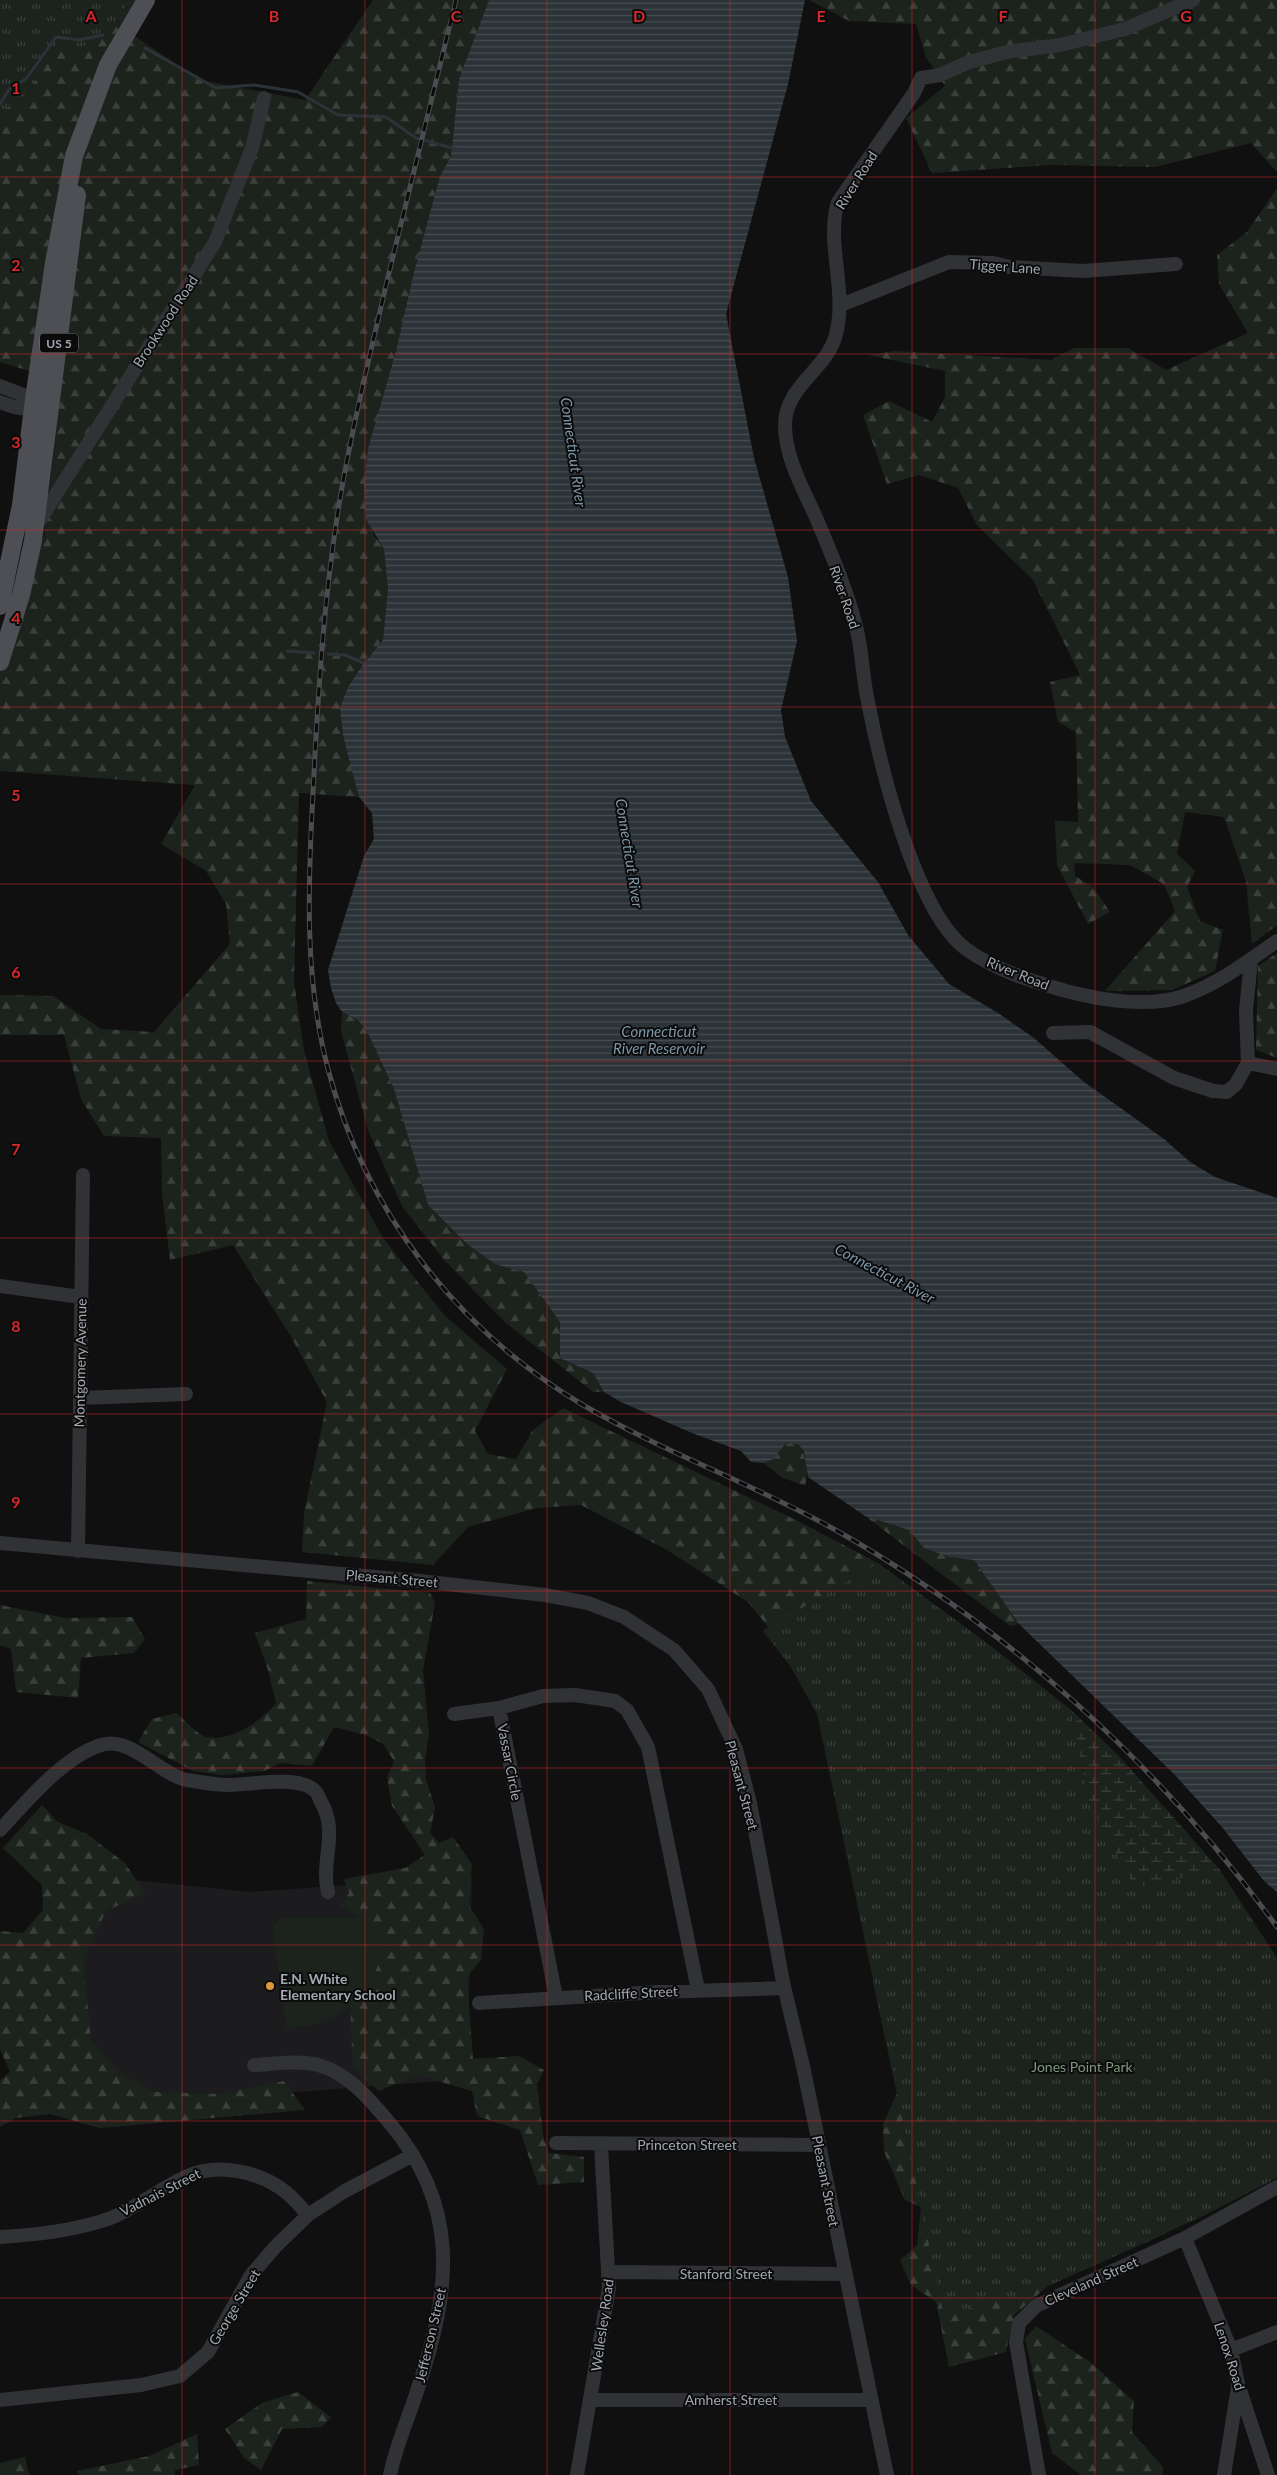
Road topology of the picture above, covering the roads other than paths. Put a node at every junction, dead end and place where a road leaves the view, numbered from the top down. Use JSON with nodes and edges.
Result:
{"nodes":[{"id":1,"x":146,"y":0,"type":"edge"},
{"id":2,"x":1193,"y":0,"type":"edge"},
{"id":3,"x":264,"y":98,"type":"dead end"},
{"id":4,"x":1176,"y":264,"type":"dead end"},
{"id":5,"x":841,"y":304,"type":"junction"},
{"id":6,"x":0,"y":386,"type":"edge"},
{"id":7,"x":0,"y":402,"type":"edge"},
{"id":8,"x":39,"y":407,"type":"junction"},
{"id":9,"x":34,"y":529,"type":"junction"},
{"id":10,"x":0,"y":606,"type":"edge"},
{"id":11,"x":0,"y":662,"type":"edge"},
{"id":12,"x":1277,"y":941,"type":"edge"},
{"id":13,"x":1251,"y":960,"type":"junction"},
{"id":14,"x":1053,"y":1033,"type":"dead end"},
{"id":15,"x":1248,"y":1063,"type":"junction"},
{"id":16,"x":1277,"y":1069,"type":"edge"},
{"id":17,"x":82,"y":1175,"type":"dead end"},
{"id":18,"x":0,"y":1286,"type":"edge"},
{"id":19,"x":81,"y":1297,"type":"junction"},
{"id":20,"x":186,"y":1394,"type":"dead end"},
{"id":21,"x":80,"y":1398,"type":"junction"},
{"id":22,"x":0,"y":1543,"type":"edge"},
{"id":23,"x":78,"y":1551,"type":"junction"},
{"id":24,"x":499,"y":1708,"type":"junction"},
{"id":25,"x":454,"y":1714,"type":"dead end"},
{"id":26,"x":0,"y":1830,"type":"edge"},
{"id":27,"x":328,"y":1892,"type":"dead end"},
{"id":28,"x":784,"y":1988,"type":"junction"},
{"id":29,"x":698,"y":1990,"type":"junction"},
{"id":30,"x":556,"y":1997,"type":"junction"},
{"id":31,"x":479,"y":2003,"type":"dead end"},
{"id":32,"x":254,"y":2065,"type":"dead end"},
{"id":33,"x":556,"y":2142,"type":"dead end"},
{"id":34,"x":601,"y":2144,"type":"junction"},
{"id":35,"x":818,"y":2145,"type":"junction"},
{"id":36,"x":413,"y":2155,"type":"junction"},
{"id":37,"x":1277,"y":2187,"type":"edge"},
{"id":38,"x":308,"y":2215,"type":"junction"},
{"id":39,"x":0,"y":2237,"type":"edge"},
{"id":40,"x":1185,"y":2238,"type":"junction"},
{"id":41,"x":609,"y":2272,"type":"junction"},
{"id":42,"x":844,"y":2274,"type":"junction"},
{"id":43,"x":1277,"y":2332,"type":"edge"},
{"id":44,"x":1231,"y":2350,"type":"junction"},
{"id":45,"x":1238,"y":2384,"type":"junction"},
{"id":46,"x":0,"y":2400,"type":"edge"},
{"id":47,"x":591,"y":2400,"type":"junction"},
{"id":48,"x":871,"y":2400,"type":"junction"},
{"id":49,"x":1271,"y":2470,"type":"edge"},
{"id":50,"x":390,"y":2475,"type":"edge"},
{"id":51,"x":576,"y":2475,"type":"edge"},
{"id":52,"x":887,"y":2475,"type":"edge"},
{"id":53,"x":1039,"y":2475,"type":"edge"},
{"id":54,"x":1224,"y":2475,"type":"edge"}],
"edges":[{"from":1,"to":8,"type":"main road","number":"US 5"},
{"from":2,"to":5,"type":"street","name":"River Road"},
{"from":3,"to":9,"type":"street","name":"Brookwood Road"},
{"from":4,"to":5,"type":"street","name":"Tigger Lane"},
{"from":5,"to":13,"type":"street","name":"River Road"},
{"from":6,"to":8,"type":"street"},
{"from":7,"to":8,"type":"street"},
{"from":8,"to":9,"type":"main road","number":"US 5"},
{"from":8,"to":10,"type":"main road","number":"US 5"},
{"from":9,"to":11,"type":"main road","number":"US 5"},
{"from":12,"to":13,"type":"street","name":"River Road"},
{"from":13,"to":15,"type":"street"},
{"from":14,"to":15,"type":"street"},
{"from":15,"to":16,"type":"street"},
{"from":17,"to":19,"type":"street","name":"Montgomery Avenue"},
{"from":18,"to":19,"type":"street"},
{"from":19,"to":21,"type":"street","name":"Montgomery Avenue"},
{"from":20,"to":21,"type":"street"},
{"from":21,"to":23,"type":"street","name":"Montgomery Avenue"},
{"from":22,"to":23,"type":"street","name":"Pleasant Street"},
{"from":23,"to":28,"type":"street","name":"Pleasant Street"},
{"from":24,"to":25,"type":"street"},
{"from":24,"to":29,"type":"street","name":"Vassar Circle"},
{"from":24,"to":30,"type":"street","name":"Vassar Circle"},
{"from":26,"to":27,"type":"street"},
{"from":28,"to":29,"type":"street","name":"Radcliffe Street"},
{"from":28,"to":35,"type":"street","name":"Pleasant Street"},
{"from":29,"to":30,"type":"street","name":"Radcliffe Street"},
{"from":30,"to":31,"type":"street","name":"Radcliffe Street"},
{"from":32,"to":36,"type":"street","name":"Jefferson Street"},
{"from":33,"to":34,"type":"street","name":"Princeton Street"},
{"from":34,"to":35,"type":"street","name":"Princeton Street"},
{"from":34,"to":41,"type":"street","name":"Wellesley Road"},
{"from":35,"to":42,"type":"street","name":"Pleasant Street"},
{"from":36,"to":38,"type":"street","name":"George Street"},
{"from":36,"to":50,"type":"street","name":"Jefferson Street"},
{"from":37,"to":40,"type":"street","name":"Cleveland Street"},
{"from":38,"to":39,"type":"street","name":"Vadnais Street"},
{"from":38,"to":46,"type":"street","name":"George Street"},
{"from":40,"to":44,"type":"street","name":"Lenox Road"},
{"from":40,"to":53,"type":"street","name":"Cleveland Street"},
{"from":41,"to":42,"type":"street","name":"Stanford Street"},
{"from":41,"to":47,"type":"street","name":"Wellesley Road"},
{"from":42,"to":48,"type":"street","name":"Pleasant Street"},
{"from":43,"to":44,"type":"street"},
{"from":44,"to":45,"type":"street","name":"Lenox Road"},
{"from":45,"to":49,"type":"street","name":"Lenox Road"},
{"from":45,"to":54,"type":"street"},
{"from":47,"to":48,"type":"street","name":"Amherst Street"},
{"from":47,"to":51,"type":"street","name":"Wellesley Road"},
{"from":48,"to":52,"type":"street","name":"Pleasant Street"}]}
